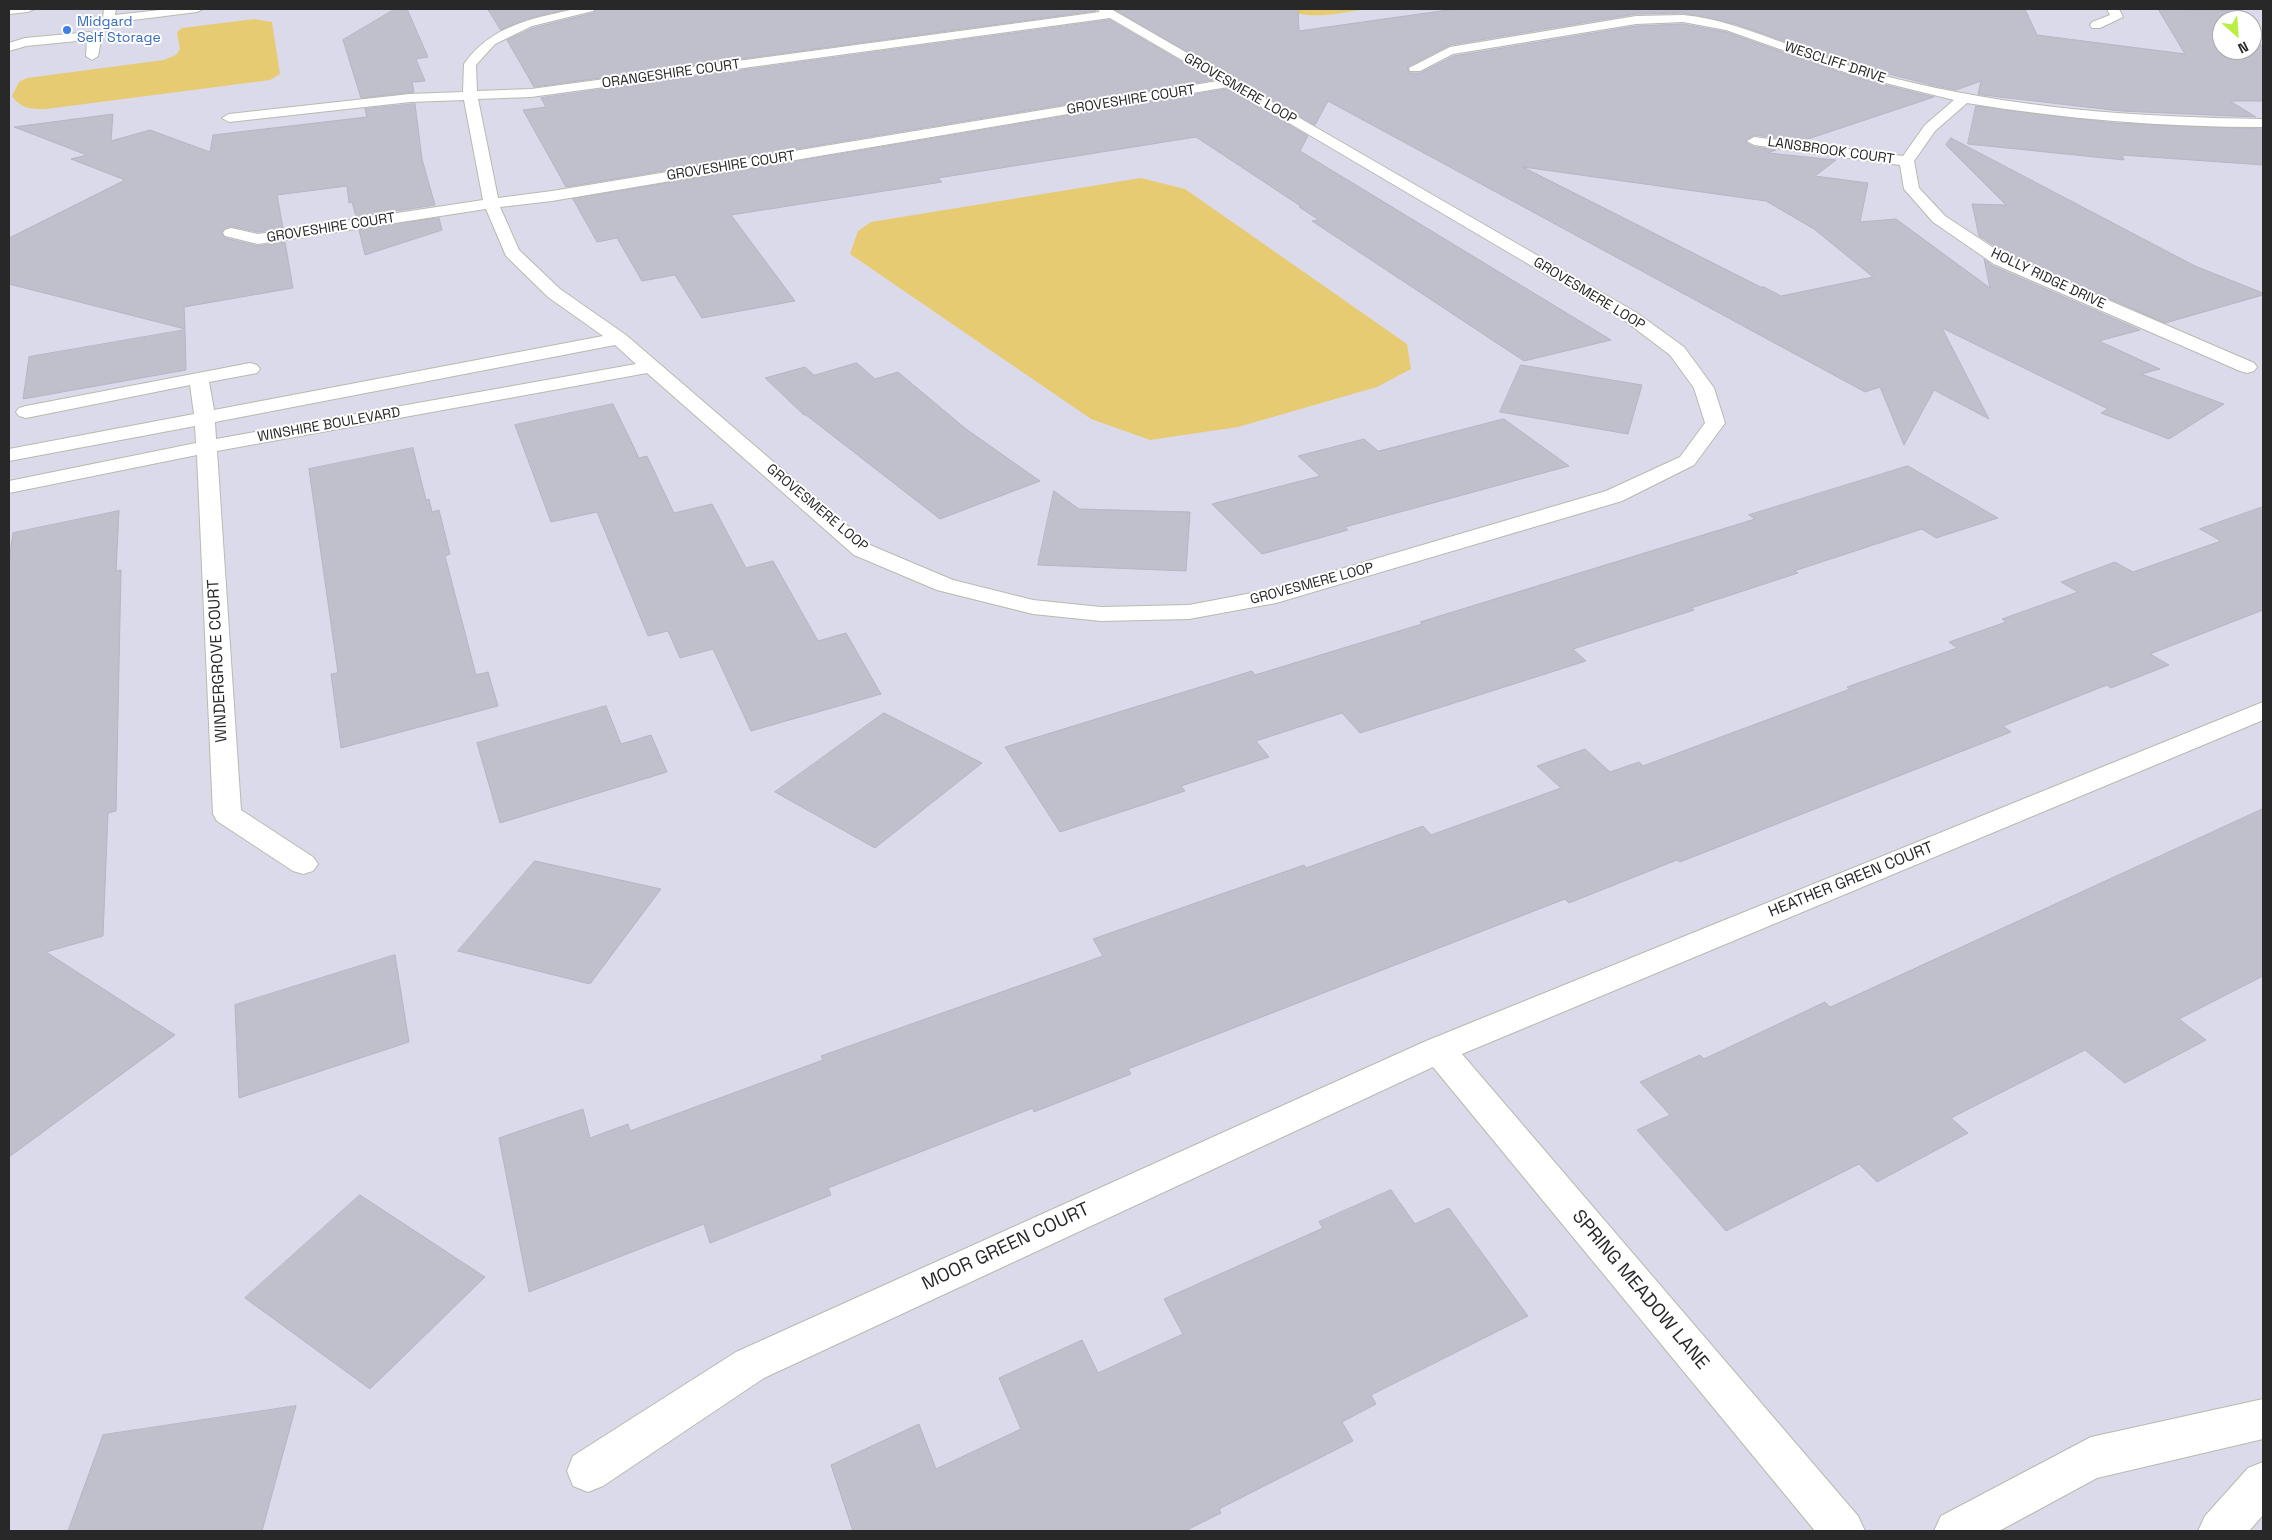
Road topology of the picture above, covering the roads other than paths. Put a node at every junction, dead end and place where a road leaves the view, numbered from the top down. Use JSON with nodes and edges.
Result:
{"nodes":[{"id":1,"x":28,"y":9,"type":"edge"},
{"id":2,"x":110,"y":9,"type":"edge"},
{"id":3,"x":197,"y":9,"type":"edge"},
{"id":4,"x":589,"y":9,"type":"edge"},
{"id":5,"x":2113,"y":9,"type":"edge"},
{"id":6,"x":9,"y":11,"type":"edge"},
{"id":7,"x":1107,"y":11,"type":"edge"},
{"id":8,"x":2096,"y":26,"type":"dead end"},
{"id":9,"x":9,"y":47,"type":"edge"},
{"id":10,"x":92,"y":56,"type":"dead end"},
{"id":11,"x":1415,"y":68,"type":"dead end"},
{"id":12,"x":1231,"y":83,"type":"junction"},
{"id":13,"x":470,"y":95,"type":"junction"},
{"id":14,"x":1963,"y":98,"type":"junction"},
{"id":15,"x":229,"y":118,"type":"dead end"},
{"id":16,"x":2263,"y":123,"type":"edge"},
{"id":17,"x":1754,"y":141,"type":"dead end"},
{"id":18,"x":1907,"y":161,"type":"junction"},
{"id":19,"x":491,"y":203,"type":"junction"},
{"id":20,"x":231,"y":233,"type":"dead end"},
{"id":21,"x":619,"y":339,"type":"junction"},
{"id":22,"x":650,"y":367,"type":"junction"},
{"id":23,"x":2247,"y":367,"type":"dead end"},
{"id":24,"x":250,"y":369,"type":"dead end"},
{"id":25,"x":199,"y":378,"type":"junction"},
{"id":26,"x":26,"y":412,"type":"dead end"},
{"id":27,"x":205,"y":418,"type":"junction"},
{"id":28,"x":206,"y":447,"type":"junction"},
{"id":29,"x":9,"y":455,"type":"edge"},
{"id":30,"x":9,"y":487,"type":"edge"},
{"id":31,"x":2263,"y":710,"type":"edge"},
{"id":32,"x":303,"y":864,"type":"dead end"},
{"id":33,"x":1438,"y":1050,"type":"junction"},
{"id":34,"x":2263,"y":1419,"type":"edge"},
{"id":35,"x":588,"y":1471,"type":"dead end"},
{"id":36,"x":2263,"y":1483,"type":"edge"},
{"id":37,"x":1843,"y":1531,"type":"edge"},
{"id":38,"x":1956,"y":1531,"type":"edge"},
{"id":39,"x":2220,"y":1531,"type":"edge"}],
"edges":[{"from":1,"to":6,"type":"street"},
{"from":2,"to":3,"type":"street"},
{"from":4,"to":13,"type":"street","name":"GROVESMERE LOOP"},
{"from":5,"to":8,"type":"street"},
{"from":7,"to":12,"type":"street","name":"GROVESMERE LOOP"},
{"from":7,"to":13,"type":"street","name":"ORANGESHIRE COURT"},
{"from":9,"to":10,"type":"street"},
{"from":11,"to":14,"type":"street","name":"WESCLIFF DRIVE"},
{"from":12,"to":19,"type":"street","name":"GROVESHIRE COURT"},
{"from":12,"to":22,"type":"street","name":"GROVESMERE LOOP"},
{"from":13,"to":15,"type":"street","name":"ORANGESHIRE COURT"},
{"from":13,"to":19,"type":"street","name":"GROVESMERE LOOP"},
{"from":14,"to":16,"type":"street","name":"WESCLIFF DRIVE"},
{"from":14,"to":18,"type":"street"},
{"from":17,"to":18,"type":"street","name":"LANSBROOK COURT"},
{"from":18,"to":23,"type":"street","name":"HOLLY RIDGE DRIVE"},
{"from":19,"to":20,"type":"street","name":"GROVESHIRE COURT"},
{"from":19,"to":21,"type":"street","name":"GROVESMERE LOOP"},
{"from":21,"to":22,"type":"street","name":"GROVESMERE LOOP"},
{"from":21,"to":27,"type":"street","name":"WINSHIRE BOULEVARD"},
{"from":22,"to":28,"type":"street","name":"WINSHIRE BOULEVARD"},
{"from":24,"to":25,"type":"street"},
{"from":25,"to":26,"type":"street"},
{"from":25,"to":27,"type":"street","name":"WINDERGROVE COURT"},
{"from":27,"to":28,"type":"street","name":"WINDERGROVE COURT"},
{"from":27,"to":29,"type":"street","name":"WINSHIRE BOULEVARD"},
{"from":28,"to":30,"type":"street","name":"WINSHIRE BOULEVARD"},
{"from":28,"to":32,"type":"street","name":"WINDERGROVE COURT"},
{"from":31,"to":33,"type":"street","name":"HEATHER GREEN COURT"},
{"from":33,"to":35,"type":"street","name":"MOOR GREEN COURT"},
{"from":33,"to":37,"type":"street","name":"SPRING MEADOW LANE"},
{"from":34,"to":38,"type":"street"},
{"from":36,"to":39,"type":"street"}]}
